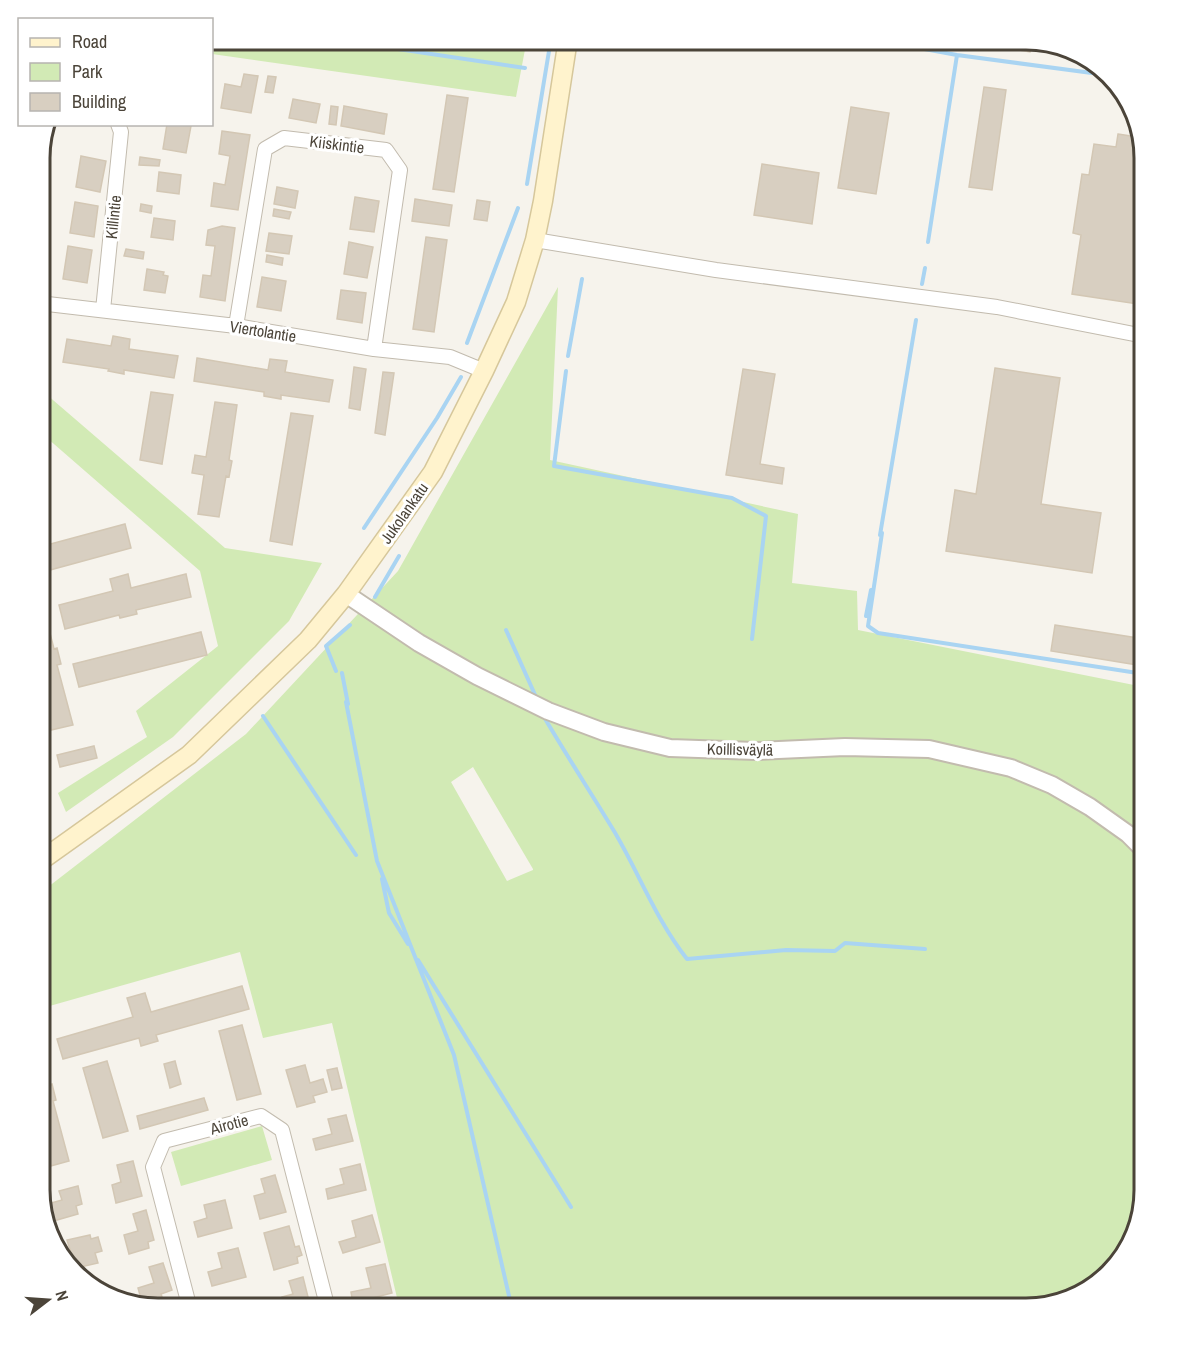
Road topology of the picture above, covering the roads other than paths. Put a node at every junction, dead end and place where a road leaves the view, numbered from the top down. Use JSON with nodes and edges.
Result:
{"nodes":[{"id":1,"x":566,"y":50,"type":"edge"},
{"id":2,"x":119,"y":126,"type":"edge"},
{"id":3,"x":535,"y":240,"type":"junction"},
{"id":4,"x":50,"y":304,"type":"edge"},
{"id":5,"x":103,"y":310,"type":"junction"},
{"id":6,"x":236,"y":326,"type":"junction"},
{"id":7,"x":1134,"y":334,"type":"edge"},
{"id":8,"x":374,"y":349,"type":"junction"},
{"id":9,"x":484,"y":371,"type":"junction"},
{"id":10,"x":346,"y":594,"type":"junction"},
{"id":11,"x":1134,"y":840,"type":"edge"},
{"id":12,"x":50,"y":855,"type":"edge"},
{"id":13,"x":187,"y":1298,"type":"edge"},
{"id":14,"x":325,"y":1298,"type":"edge"}],
"edges":[{"from":1,"to":3,"type":"main road","name":"Jukolankatu"},
{"from":2,"to":5,"type":"street","name":"Killintie"},
{"from":3,"to":7,"type":"street"},
{"from":3,"to":9,"type":"main road","name":"Jukolankatu"},
{"from":4,"to":5,"type":"street","name":"Viertolantie"},
{"from":5,"to":6,"type":"street","name":"Viertolantie"},
{"from":6,"to":8,"type":"street","name":"Viertolantie"},
{"from":6,"to":8,"type":"street","name":"Kiiskintie"},
{"from":8,"to":9,"type":"street","name":"Viertolantie"},
{"from":9,"to":10,"type":"main road","name":"Jukolankatu"},
{"from":10,"to":11,"type":"street","name":"Koillisväylä"},
{"from":10,"to":12,"type":"main road","name":"Jukolankatu"},
{"from":13,"to":14,"type":"street","name":"Airotie"}]}
